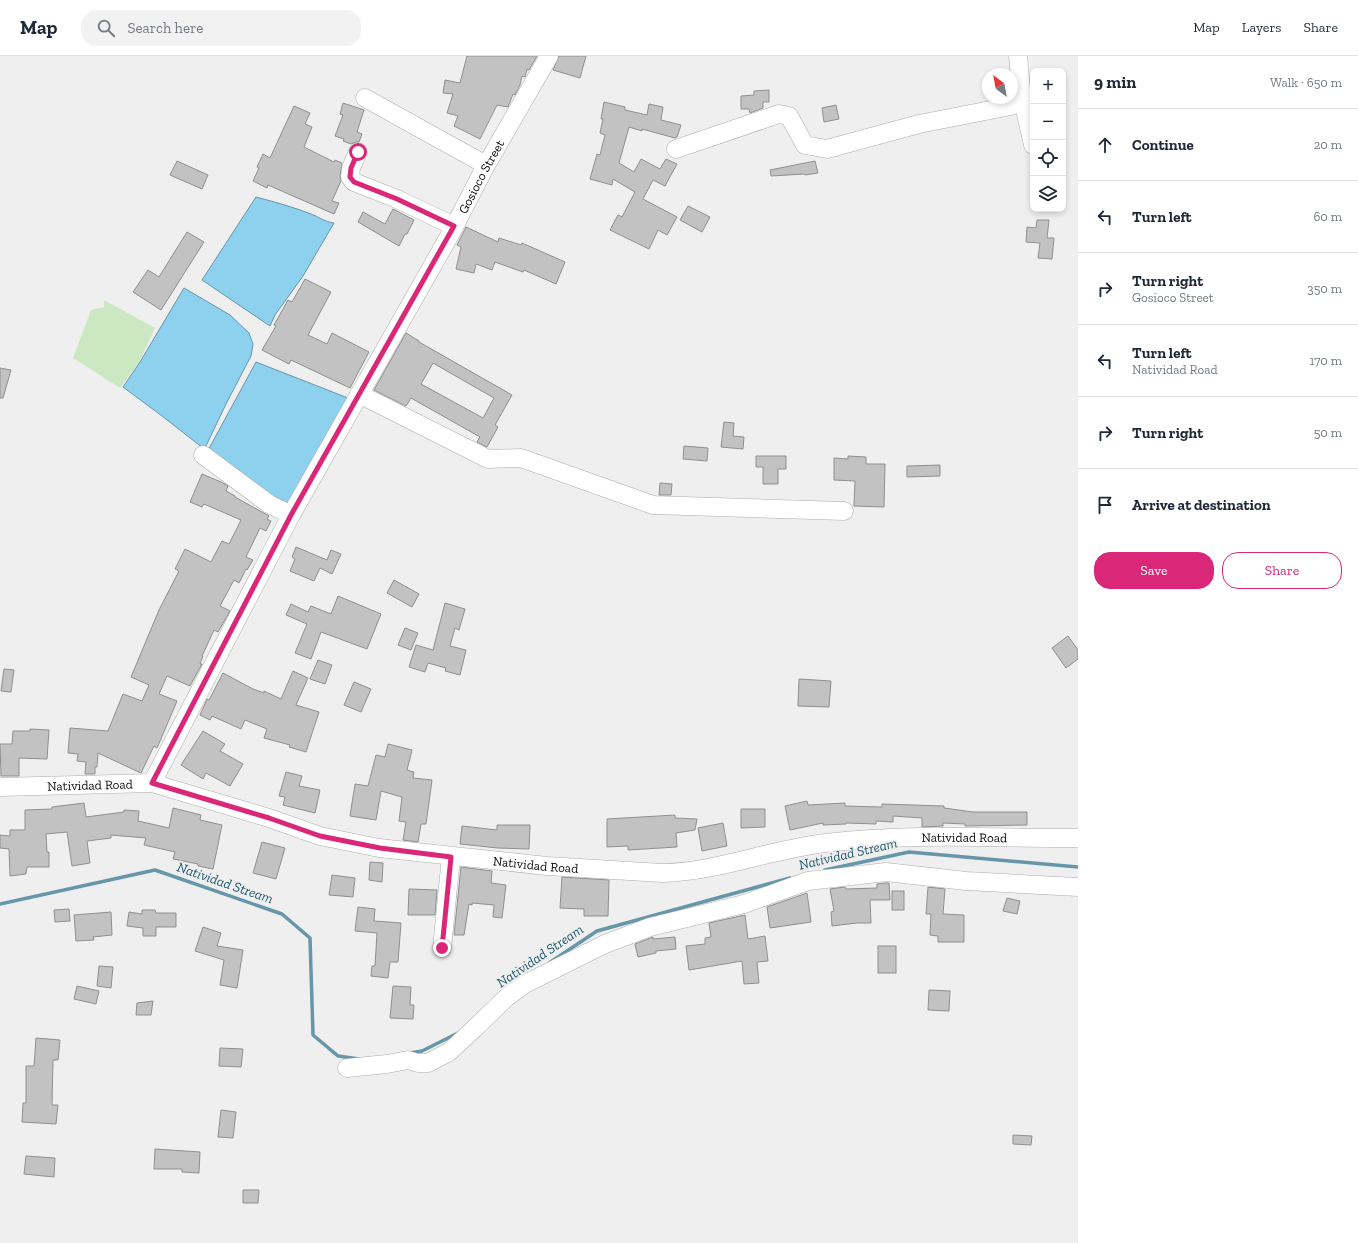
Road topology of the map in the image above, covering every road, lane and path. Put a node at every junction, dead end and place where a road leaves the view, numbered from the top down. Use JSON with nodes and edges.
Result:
{"nodes":[{"id":1,"x":549,"y":56,"type":"edge"},
{"id":2,"x":1018,"y":56,"type":"edge"},
{"id":3,"x":365,"y":98,"type":"dead end"},
{"id":4,"x":1024,"y":102,"type":"junction"},
{"id":5,"x":1032,"y":140,"type":"edge"},
{"id":6,"x":676,"y":149,"type":"dead end"},
{"id":7,"x":358,"y":152,"type":"dead end"},
{"id":8,"x":486,"y":165,"type":"junction"},
{"id":9,"x":454,"y":226,"type":"junction"},
{"id":10,"x":359,"y":394,"type":"junction"},
{"id":11,"x":204,"y":455,"type":"dead end"},
{"id":12,"x":844,"y":511,"type":"dead end"},
{"id":13,"x":291,"y":515,"type":"junction"},
{"id":14,"x":152,"y":783,"type":"junction"},
{"id":15,"x":0,"y":786,"type":"edge"},
{"id":16,"x":1078,"y":838,"type":"edge"},
{"id":17,"x":451,"y":857,"type":"junction"},
{"id":18,"x":1078,"y":887,"type":"edge"},
{"id":19,"x":442,"y":948,"type":"dead end"},
{"id":20,"x":347,"y":1068,"type":"dead end"}],
"edges":[{"from":1,"to":8,"type":"street","name":"Gosioco Street"},
{"from":2,"to":4,"type":"street"},
{"from":3,"to":8,"type":"street"},
{"from":4,"to":5,"type":"street"},
{"from":4,"to":6,"type":"street"},
{"from":7,"to":9,"type":"street"},
{"from":8,"to":9,"type":"street","name":"Gosioco Street"},
{"from":9,"to":10,"type":"street","name":"Gosioco Street"},
{"from":10,"to":12,"type":"street"},
{"from":10,"to":13,"type":"street","name":"Gosioco Street"},
{"from":11,"to":13,"type":"street"},
{"from":13,"to":14,"type":"street","name":"Gosioco Street"},
{"from":14,"to":15,"type":"street","name":"Natividad Road"},
{"from":14,"to":17,"type":"street","name":"Natividad Road"},
{"from":16,"to":17,"type":"street","name":"Natividad Road"},
{"from":17,"to":19,"type":"street"},
{"from":18,"to":20,"type":"street"}]}
